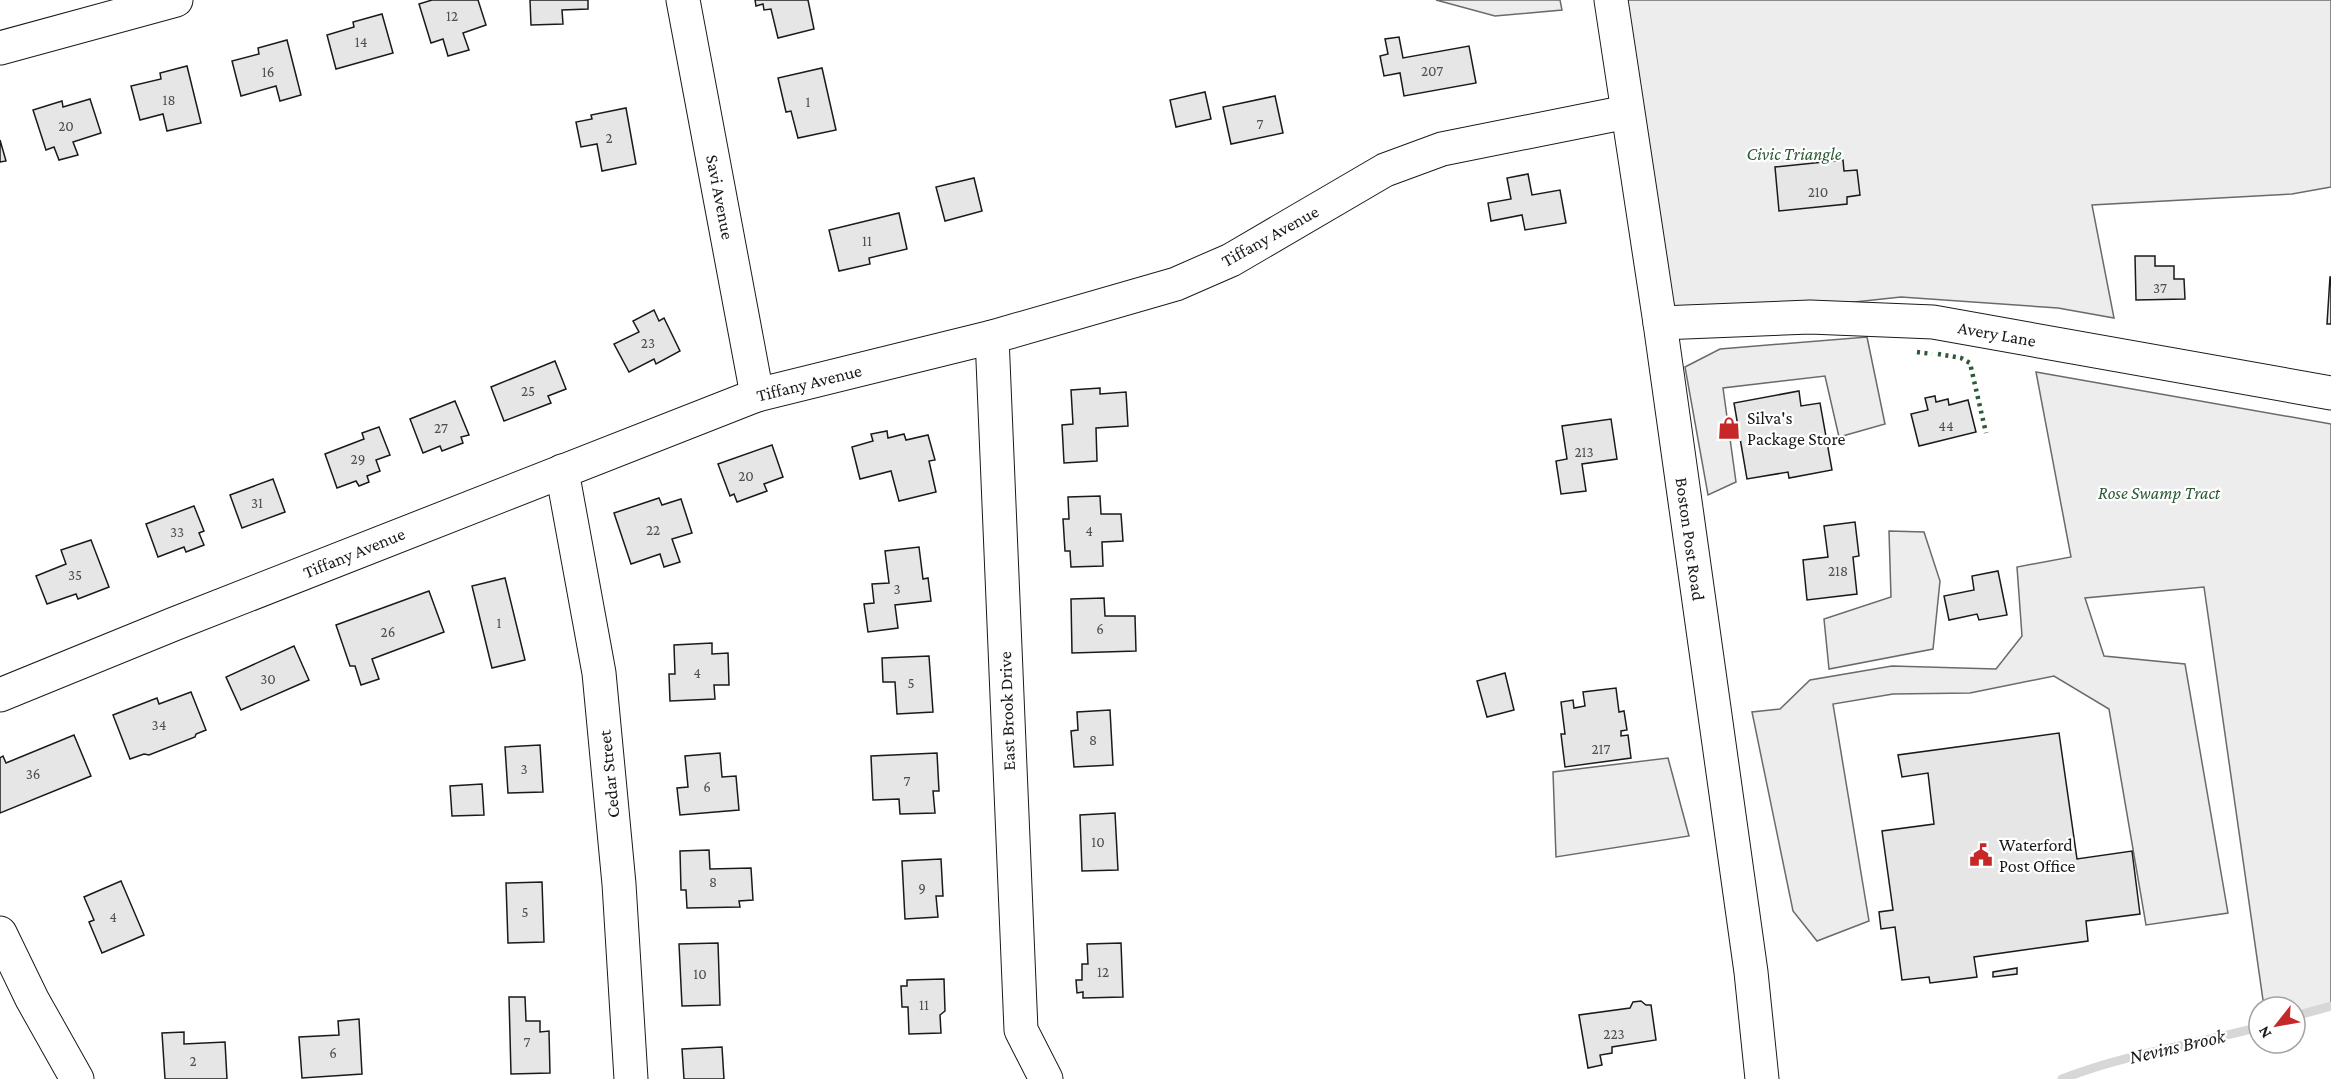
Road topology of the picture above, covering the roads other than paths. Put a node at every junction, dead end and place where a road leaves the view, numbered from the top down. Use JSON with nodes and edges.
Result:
{"nodes":[{"id":1,"x":176,"y":0,"type":"edge"},
{"id":2,"x":683,"y":0,"type":"edge"},
{"id":3,"x":1611,"y":0,"type":"edge"},
{"id":4,"x":0,"y":48,"type":"edge"},
{"id":5,"x":1627,"y":112,"type":"junction"},
{"id":6,"x":1660,"y":323,"type":"junction"},
{"id":7,"x":992,"y":338,"type":"junction"},
{"id":8,"x":2331,"y":393,"type":"edge"},
{"id":9,"x":757,"y":395,"type":"junction"},
{"id":10,"x":562,"y":471,"type":"junction"},
{"id":11,"x":0,"y":695,"type":"edge"},
{"id":12,"x":0,"y":933,"type":"edge"},
{"id":13,"x":76,"y":1079,"type":"edge"},
{"id":14,"x":631,"y":1079,"type":"edge"},
{"id":15,"x":1046,"y":1079,"type":"edge"},
{"id":16,"x":1762,"y":1079,"type":"edge"}],
"edges":[{"from":1,"to":4,"type":"street"},
{"from":2,"to":9,"type":"street","name":"Savi Avenue"},
{"from":3,"to":5,"type":"street","name":"Boston Post Road"},
{"from":5,"to":6,"type":"street","name":"Boston Post Road"},
{"from":5,"to":7,"type":"street","name":"Tiffany Avenue"},
{"from":6,"to":8,"type":"street","name":"Avery Lane"},
{"from":6,"to":16,"type":"street","name":"Boston Post Road"},
{"from":7,"to":9,"type":"street","name":"Tiffany Avenue"},
{"from":7,"to":15,"type":"street","name":"East Brook Drive"},
{"from":9,"to":10,"type":"street","name":"Tiffany Avenue"},
{"from":10,"to":11,"type":"street","name":"Tiffany Avenue"},
{"from":10,"to":14,"type":"street","name":"Cedar Street"},
{"from":12,"to":13,"type":"street"}]}
